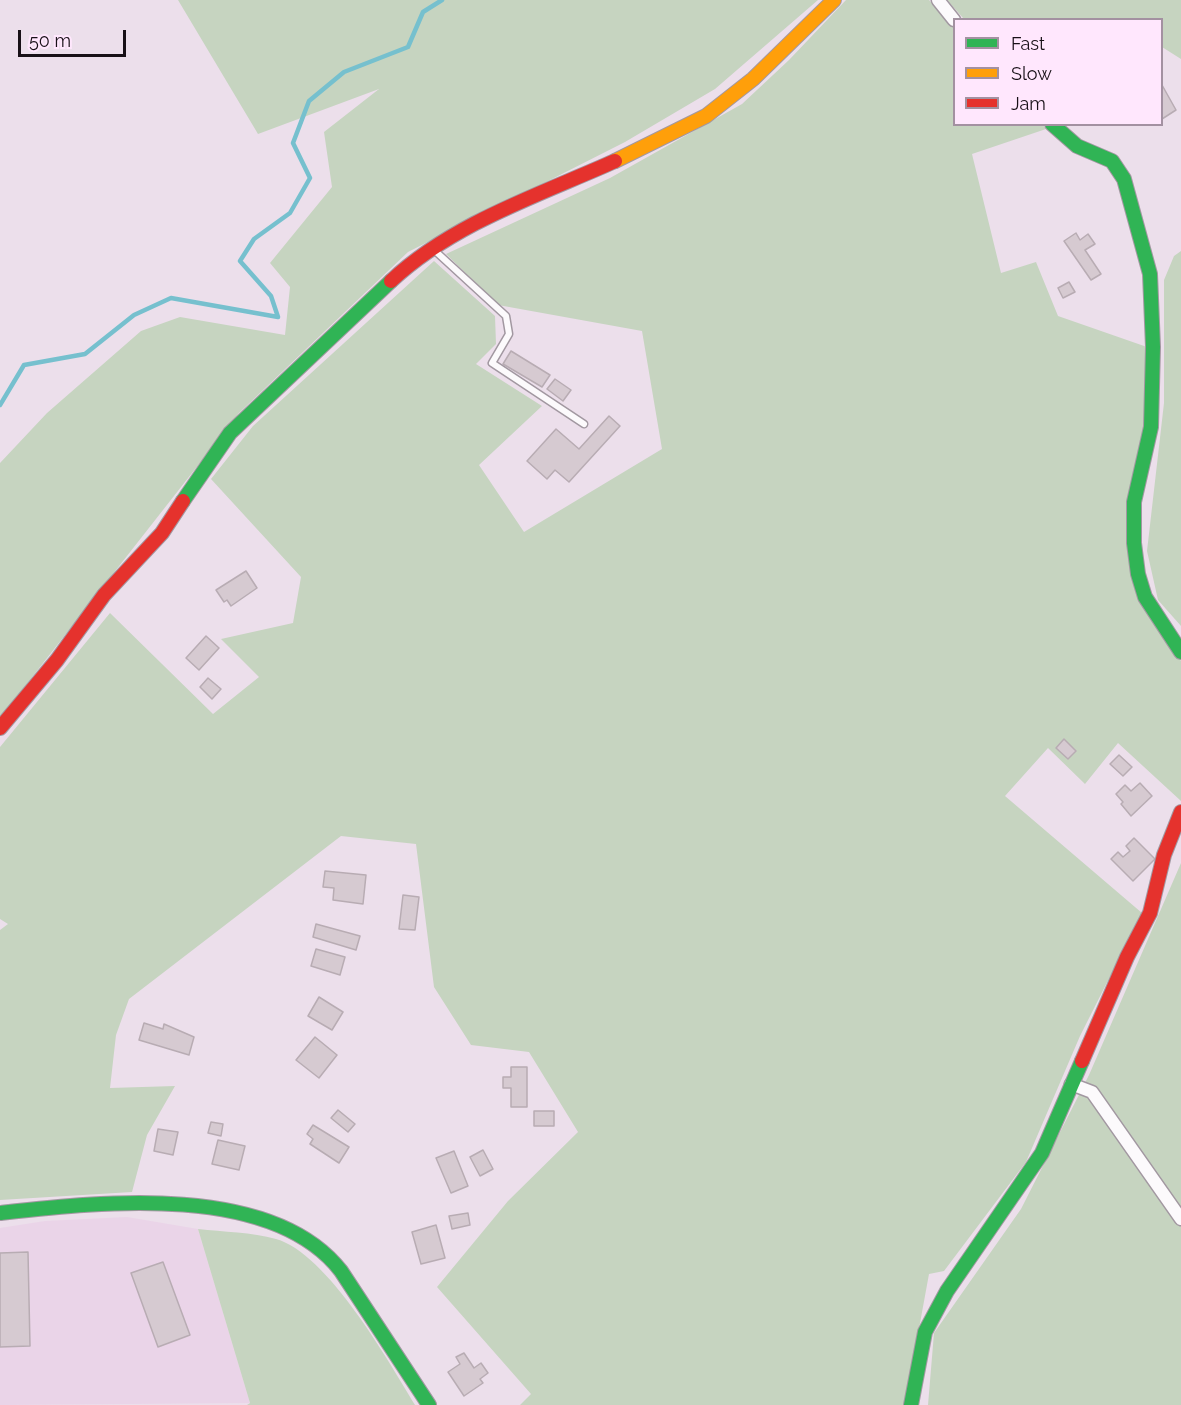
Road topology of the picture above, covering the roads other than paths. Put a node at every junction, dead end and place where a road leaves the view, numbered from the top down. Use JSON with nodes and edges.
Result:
{"nodes":[{"id":1,"x":834,"y":0,"type":"edge"},
{"id":2,"x":938,"y":0,"type":"edge"},
{"id":3,"x":953,"y":19,"type":"edge"},
{"id":4,"x":1054,"y":126,"type":"edge"},
{"id":5,"x":433,"y":249,"type":"junction"},
{"id":6,"x":584,"y":424,"type":"dead end"},
{"id":7,"x":1181,"y":652,"type":"edge"},
{"id":8,"x":0,"y":728,"type":"edge"},
{"id":9,"x":1181,"y":812,"type":"edge"},
{"id":10,"x":1071,"y":1084,"type":"junction"},
{"id":11,"x":0,"y":1213,"type":"edge"},
{"id":12,"x":1181,"y":1219,"type":"edge"},
{"id":13,"x":429,"y":1405,"type":"edge"},
{"id":14,"x":911,"y":1405,"type":"edge"}],
"edges":[{"from":1,"to":5,"type":"street"},
{"from":2,"to":3,"type":"street"},
{"from":4,"to":7,"type":"street"},
{"from":5,"to":6,"type":"lane"},
{"from":5,"to":8,"type":"street"},
{"from":9,"to":10,"type":"street"},
{"from":10,"to":12,"type":"street"},
{"from":10,"to":14,"type":"street"},
{"from":11,"to":13,"type":"street"}]}
